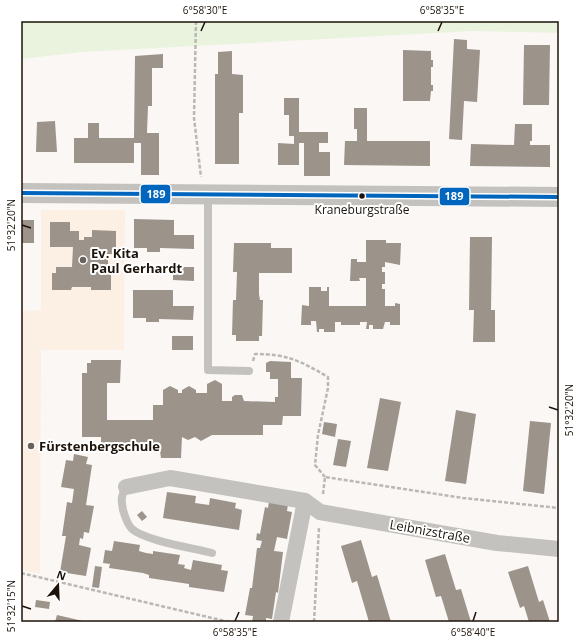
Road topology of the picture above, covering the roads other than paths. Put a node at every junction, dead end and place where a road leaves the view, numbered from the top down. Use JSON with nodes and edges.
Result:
{"nodes":[{"id":1,"x":21,"y":193,"type":"edge"},
{"id":2,"x":208,"y":194,"type":"junction"},
{"id":3,"x":559,"y":196,"type":"edge"},
{"id":4,"x":249,"y":371,"type":"road end"},
{"id":5,"x":126,"y":487,"type":"joint"},
{"id":6,"x":305,"y":501,"type":"junction"},
{"id":7,"x":559,"y":549,"type":"edge"},
{"id":8,"x":212,"y":553,"type":"dead end"},
{"id":9,"x":282,"y":622,"type":"edge"}],
"edges":[{"from":1,"to":2,"type":"street"},
{"from":2,"to":3,"type":"street"},
{"from":2,"to":4,"type":"lane"},
{"from":5,"to":6,"type":"street","name":"Leibnizstraße"},
{"from":5,"to":8,"type":"lane"},
{"from":6,"to":7,"type":"street","name":"Leibnizstraße"},
{"from":6,"to":9,"type":"street"}]}
